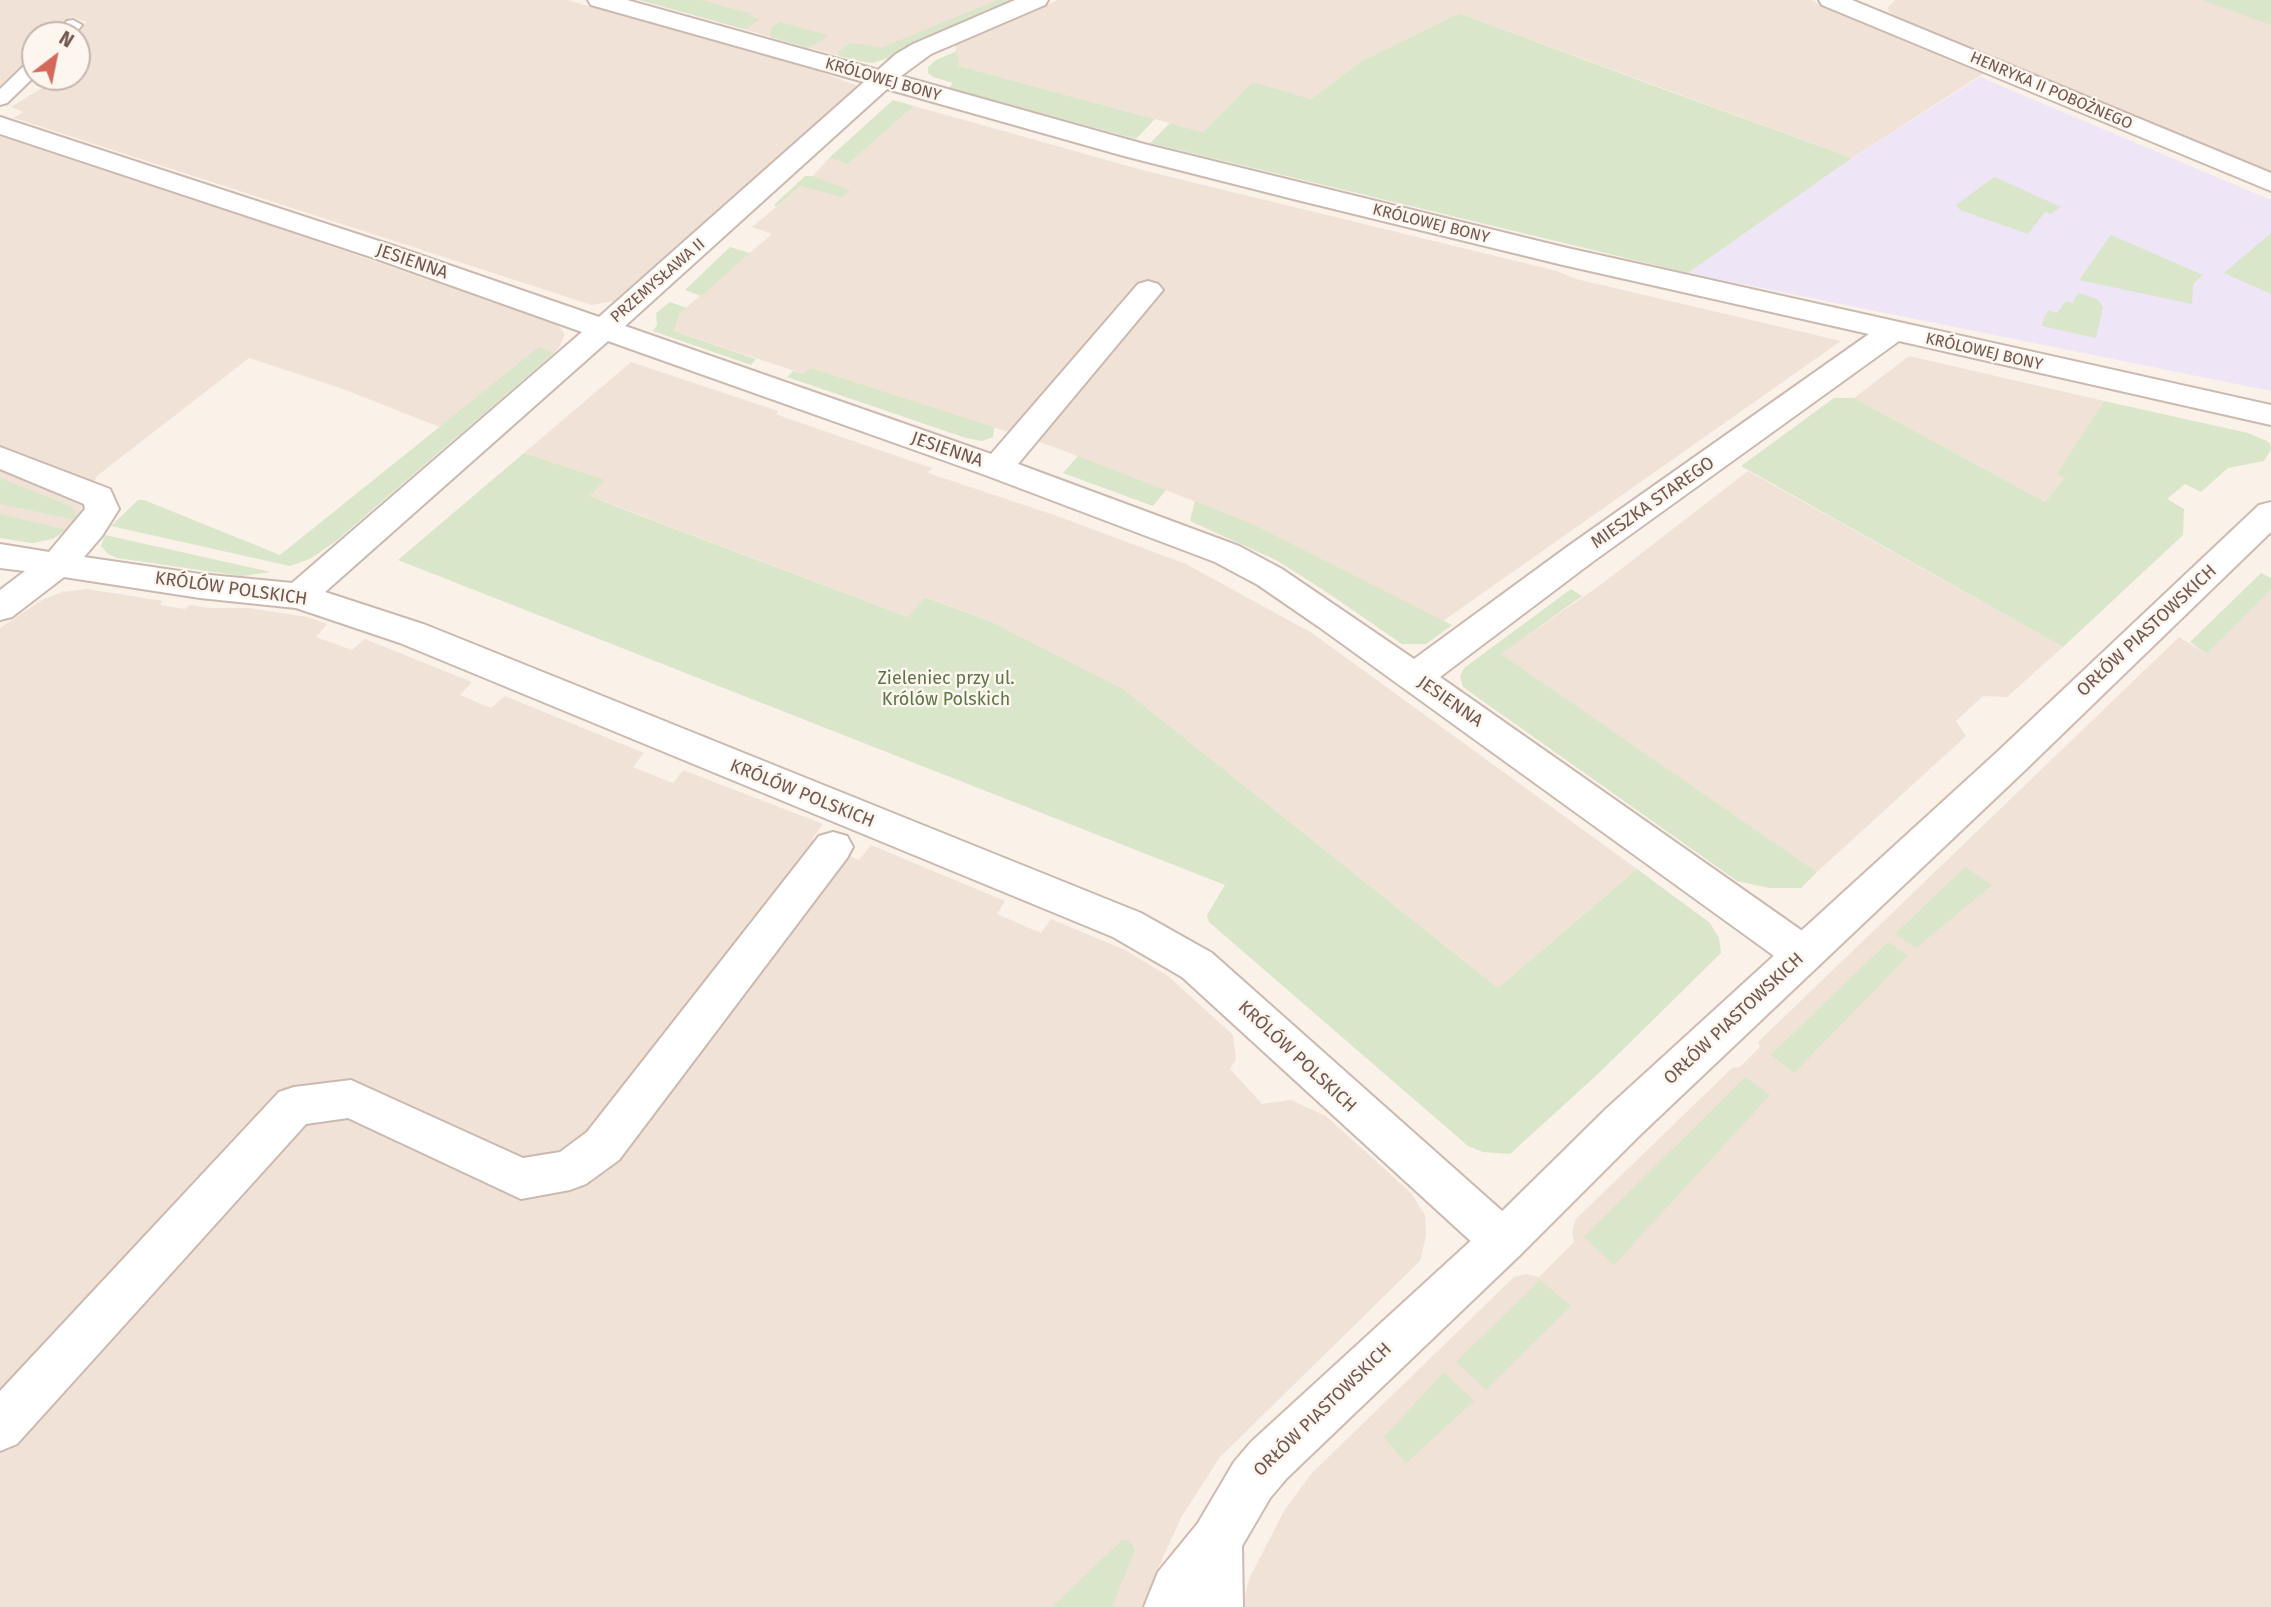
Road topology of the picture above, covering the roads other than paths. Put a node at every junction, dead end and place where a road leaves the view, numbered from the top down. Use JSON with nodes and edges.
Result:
{"nodes":[{"id":1,"x":600,"y":0,"type":"edge"},
{"id":2,"x":1036,"y":0,"type":"edge"},
{"id":3,"x":1831,"y":0,"type":"edge"},
{"id":4,"x":1865,"y":5,"type":"edge"},
{"id":5,"x":21,"y":79,"type":"edge"},
{"id":6,"x":884,"y":80,"type":"junction"},
{"id":7,"x":0,"y":99,"type":"edge"},
{"id":8,"x":0,"y":125,"type":"edge"},
{"id":9,"x":2271,"y":183,"type":"edge"},
{"id":10,"x":1148,"y":290,"type":"dead end"},
{"id":11,"x":603,"y":328,"type":"junction"},
{"id":12,"x":1893,"y":331,"type":"junction"},
{"id":13,"x":2271,"y":415,"type":"edge"},
{"id":14,"x":0,"y":457,"type":"edge"},
{"id":15,"x":998,"y":468,"type":"junction"},
{"id":16,"x":2271,"y":513,"type":"edge"},
{"id":17,"x":0,"y":556,"type":"edge"},
{"id":18,"x":58,"y":564,"type":"junction"},
{"id":19,"x":299,"y":596,"type":"junction"},
{"id":20,"x":0,"y":608,"type":"edge"},
{"id":21,"x":1415,"y":677,"type":"junction"},
{"id":22,"x":833,"y":847,"type":"dead end"},
{"id":23,"x":1802,"y":954,"type":"junction"},
{"id":24,"x":1503,"y":1241,"type":"junction"},
{"id":25,"x":0,"y":1427,"type":"edge"},
{"id":26,"x":1216,"y":1541,"type":"junction"},
{"id":27,"x":1170,"y":1607,"type":"edge"},
{"id":28,"x":1217,"y":1607,"type":"edge"}],
"edges":[{"from":1,"to":6,"type":"street","name":"KRÓLOWEJ BONY"},
{"from":2,"to":6,"type":"street","name":"PRZEMYSŁAWA II"},
{"from":3,"to":4,"type":"street","name":"HENRYKA II POBOŻNEGO"},
{"from":4,"to":9,"type":"street","name":"HENRYKA II POBOŻNEGO"},
{"from":5,"to":7,"type":"lane"},
{"from":6,"to":11,"type":"street","name":"PRZEMYSŁAWA II"},
{"from":6,"to":12,"type":"street","name":"KRÓLOWEJ BONY"},
{"from":8,"to":11,"type":"street","name":"JESIENNA"},
{"from":10,"to":15,"type":"street"},
{"from":11,"to":15,"type":"street","name":"JESIENNA"},
{"from":11,"to":19,"type":"street","name":"PRZEMYSŁAWA II"},
{"from":12,"to":13,"type":"street","name":"KRÓLOWEJ BONY"},
{"from":12,"to":21,"type":"street","name":"MIESZKA STAREGO"},
{"from":14,"to":18,"type":"street"},
{"from":15,"to":21,"type":"street","name":"JESIENNA"},
{"from":16,"to":23,"type":"street","name":"ORŁÓW PIASTOWSKICH"},
{"from":17,"to":18,"type":"street","name":"KRÓLÓW POLSKICH"},
{"from":18,"to":19,"type":"street","name":"KRÓLÓW POLSKICH"},
{"from":18,"to":20,"type":"street"},
{"from":19,"to":24,"type":"street","name":"KRÓLÓW POLSKICH"},
{"from":21,"to":23,"type":"street","name":"JESIENNA"},
{"from":22,"to":25,"type":"street"},
{"from":23,"to":24,"type":"street","name":"ORŁÓW PIASTOWSKICH"},
{"from":24,"to":26,"type":"street","name":"ORŁÓW PIASTOWSKICH"},
{"from":26,"to":27,"type":"street","name":"ORŁÓW PIASTOWSKICH"},
{"from":26,"to":28,"type":"street"}]}
